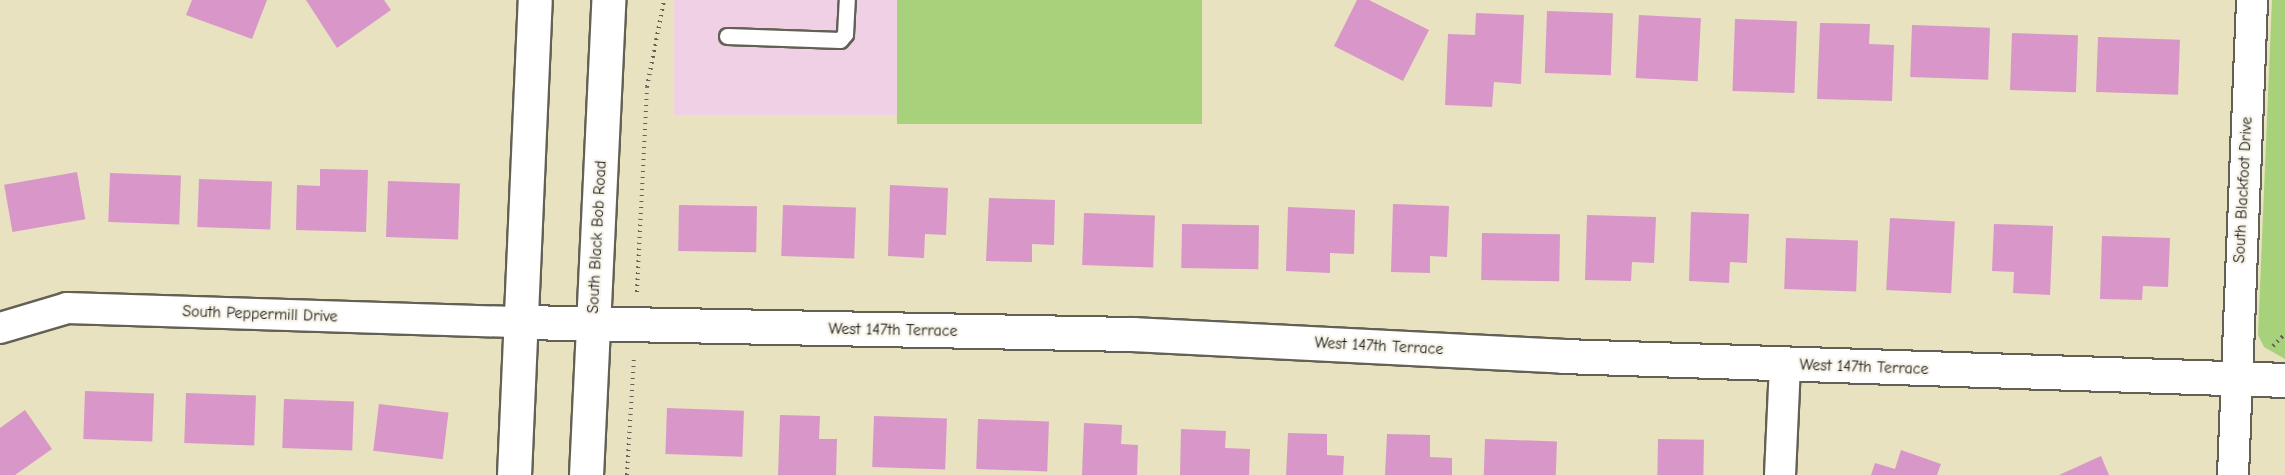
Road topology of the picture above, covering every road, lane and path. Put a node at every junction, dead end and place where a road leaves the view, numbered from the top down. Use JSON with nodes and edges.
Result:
{"nodes":[{"id":1,"x":535,"y":0,"type":"edge"},
{"id":2,"x":608,"y":0,"type":"edge"},
{"id":3,"x":664,"y":0,"type":"edge"},
{"id":4,"x":847,"y":0,"type":"edge"},
{"id":5,"x":2252,"y":0,"type":"edge"},
{"id":6,"x":727,"y":36,"type":"dead end"},
{"id":7,"x":522,"y":322,"type":"junction"},
{"id":8,"x":593,"y":324,"type":"junction"},
{"id":9,"x":636,"y":326,"type":"junction"},
{"id":10,"x":0,"y":328,"type":"edge"},
{"id":11,"x":1785,"y":364,"type":"junction"},
{"id":12,"x":2235,"y":380,"type":"junction"},
{"id":13,"x":2285,"y":380,"type":"edge"},
{"id":14,"x":514,"y":475,"type":"edge"},
{"id":15,"x":586,"y":475,"type":"edge"},
{"id":16,"x":627,"y":475,"type":"edge"},
{"id":17,"x":1780,"y":475,"type":"edge"},
{"id":18,"x":2233,"y":475,"type":"edge"}],
"edges":[{"from":1,"to":7,"type":"street"},
{"from":2,"to":8,"type":"street","name":"South Black Bob Road"},
{"from":3,"to":9,"type":"path"},
{"from":4,"to":6,"type":"lane"},
{"from":5,"to":12,"type":"street","name":"South Blackfoot Drive"},
{"from":7,"to":8,"type":"street","name":"West 147th Terrace"},
{"from":7,"to":10,"type":"street","name":"South Peppermill Drive"},
{"from":7,"to":14,"type":"street"},
{"from":8,"to":9,"type":"street","name":"West 147th Terrace"},
{"from":8,"to":15,"type":"street","name":"South Black Bob Road"},
{"from":9,"to":11,"type":"street","name":"West 147th Terrace"},
{"from":9,"to":16,"type":"path"},
{"from":11,"to":12,"type":"street","name":"West 147th Terrace"},
{"from":11,"to":17,"type":"street"},
{"from":12,"to":13,"type":"street","name":"West 147th Terrace"},
{"from":12,"to":18,"type":"street"}]}
